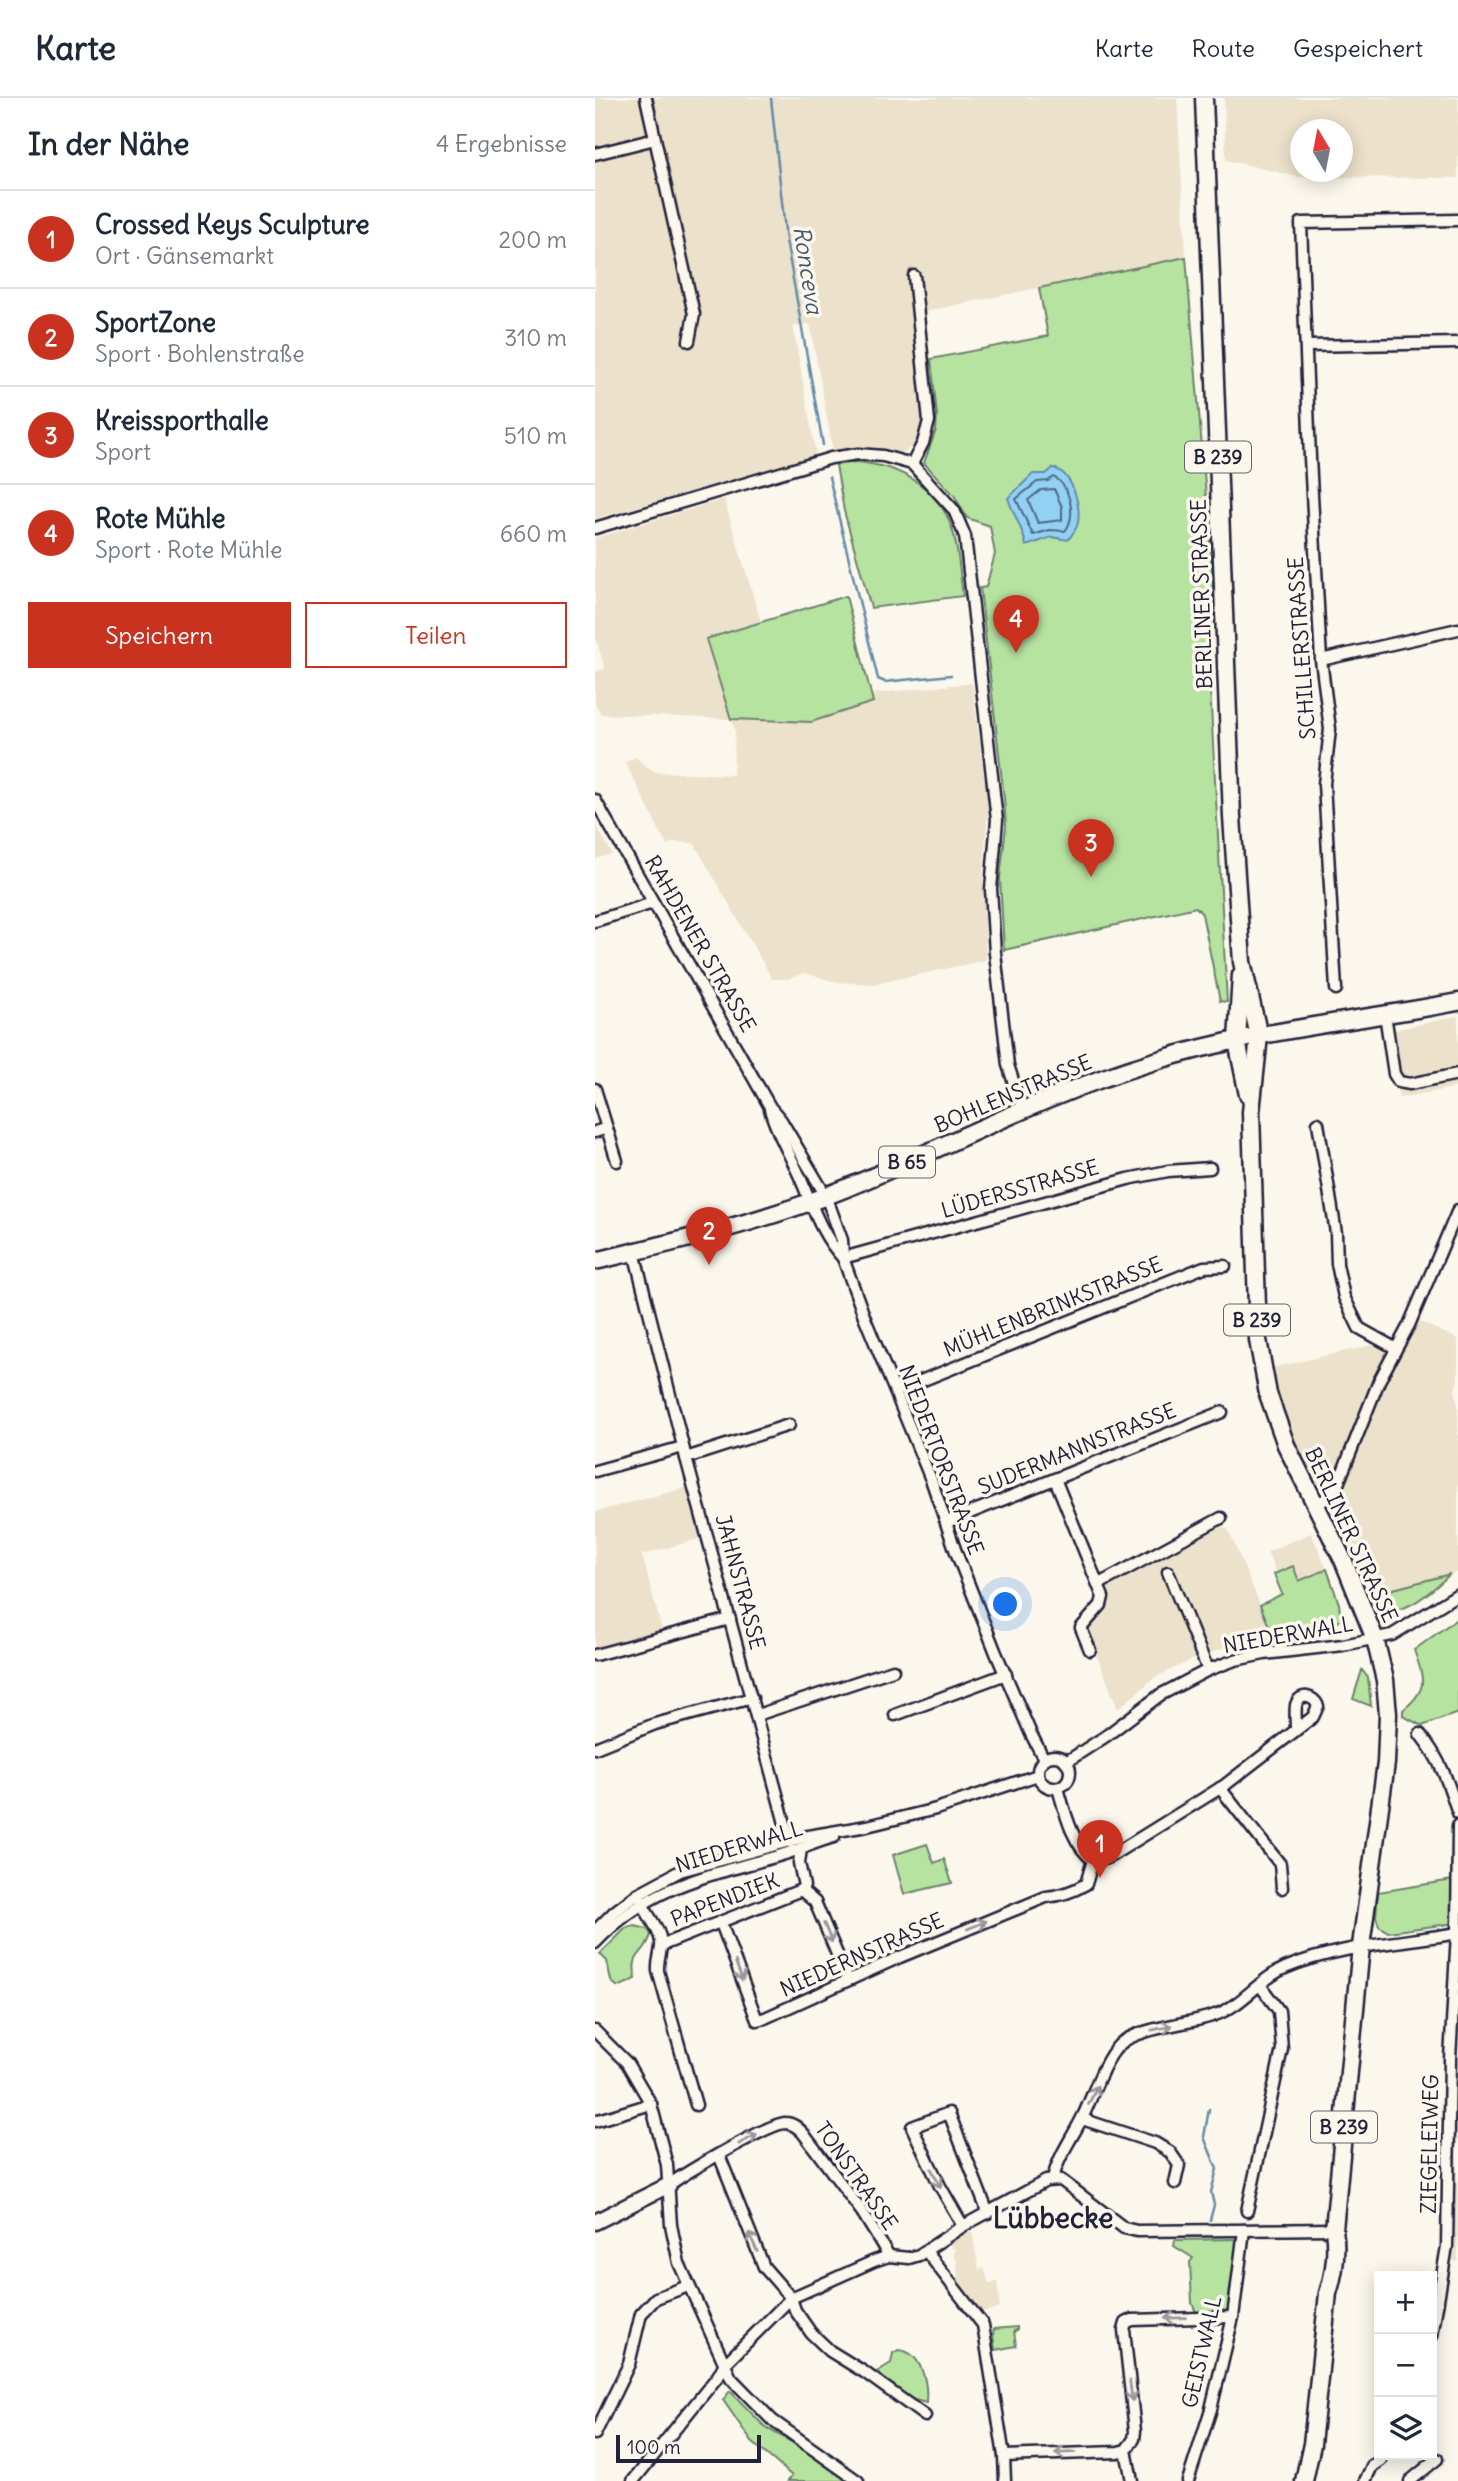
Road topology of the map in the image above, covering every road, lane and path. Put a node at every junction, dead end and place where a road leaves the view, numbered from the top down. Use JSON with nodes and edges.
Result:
{"nodes":[{"id":1,"x":646,"y":98,"type":"edge"},
{"id":2,"x":1204,"y":98,"type":"edge"},
{"id":3,"x":656,"y":139,"type":"junction"},
{"id":4,"x":595,"y":153,"type":"edge"},
{"id":5,"x":1458,"y":220,"type":"edge"},
{"id":6,"x":914,"y":276,"type":"dead end"},
{"id":7,"x":689,"y":341,"type":"dead end"},
{"id":8,"x":1458,"y":343,"type":"edge"},
{"id":9,"x":1307,"y":346,"type":"junction"},
{"id":10,"x":912,"y":464,"type":"junction"},
{"id":11,"x":595,"y":528,"type":"edge"},
{"id":12,"x":1458,"y":629,"type":"edge"},
{"id":13,"x":1321,"y":660,"type":"junction"},
{"id":14,"x":595,"y":800,"type":"edge"},
{"id":15,"x":653,"y":903,"type":"junction"},
{"id":16,"x":595,"y":921,"type":"edge"},
{"id":17,"x":1242,"y":962,"type":"junction"},
{"id":18,"x":1336,"y":989,"type":"dead end"},
{"id":19,"x":1458,"y":1002,"type":"edge"},
{"id":20,"x":1385,"y":1014,"type":"junction"},
{"id":21,"x":1259,"y":1037,"type":"junction"},
{"id":22,"x":1237,"y":1041,"type":"junction"},
{"id":23,"x":1458,"y":1074,"type":"edge"},
{"id":24,"x":595,"y":1089,"type":"edge"},
{"id":25,"x":770,"y":1107,"type":"junction"},
{"id":26,"x":1023,"y":1111,"type":"junction"},
{"id":27,"x":1251,"y":1112,"type":"junction"},
{"id":28,"x":1318,"y":1124,"type":"dead end"},
{"id":29,"x":607,"y":1128,"type":"junction"},
{"id":30,"x":595,"y":1132,"type":"edge"},
{"id":31,"x":617,"y":1161,"type":"dead end"},
{"id":32,"x":1210,"y":1168,"type":"dead end"},
{"id":33,"x":826,"y":1196,"type":"junction"},
{"id":34,"x":810,"y":1202,"type":"junction"},
{"id":35,"x":1458,"y":1210,"type":"edge"},
{"id":36,"x":1455,"y":1221,"type":"edge"},
{"id":37,"x":634,"y":1252,"type":"junction"},
{"id":38,"x":843,"y":1258,"type":"junction"},
{"id":39,"x":595,"y":1261,"type":"edge"},
{"id":40,"x":1225,"y":1266,"type":"dead end"},
{"id":41,"x":1395,"y":1348,"type":"junction"},
{"id":42,"x":896,"y":1391,"type":"junction"},
{"id":43,"x":1222,"y":1412,"type":"dead end"},
{"id":44,"x":789,"y":1425,"type":"dead end"},
{"id":45,"x":683,"y":1447,"type":"junction"},
{"id":46,"x":686,"y":1458,"type":"junction"},
{"id":47,"x":595,"y":1471,"type":"edge"},
{"id":48,"x":1055,"y":1479,"type":"junction"},
{"id":49,"x":1314,"y":1505,"type":"junction"},
{"id":50,"x":1221,"y":1518,"type":"dead end"},
{"id":51,"x":947,"y":1522,"type":"junction"},
{"id":52,"x":1168,"y":1572,"type":"dead end"},
{"id":53,"x":1099,"y":1584,"type":"junction"},
{"id":54,"x":1458,"y":1594,"type":"edge"},
{"id":55,"x":730,"y":1619,"type":"junction"},
{"id":56,"x":1375,"y":1639,"type":"junction"},
{"id":57,"x":1090,"y":1650,"type":"dead end"},
{"id":58,"x":595,"y":1655,"type":"edge"},
{"id":59,"x":893,"y":1670,"type":"dead end"},
{"id":60,"x":1208,"y":1670,"type":"junction"},
{"id":61,"x":1006,"y":1674,"type":"junction"},
{"id":62,"x":752,"y":1698,"type":"junction"},
{"id":63,"x":757,"y":1715,"type":"junction"},
{"id":64,"x":895,"y":1715,"type":"dead end"},
{"id":65,"x":1296,"y":1730,"type":"dead end"},
{"id":66,"x":1420,"y":1734,"type":"dead end"},
{"id":67,"x":595,"y":1748,"type":"edge"},
{"id":68,"x":1044,"y":1759,"type":"junction"},
{"id":69,"x":1066,"y":1762,"type":"junction"},
{"id":70,"x":1038,"y":1775,"type":"junction"},
{"id":71,"x":1058,"y":1787,"type":"junction"},
{"id":72,"x":1220,"y":1788,"type":"junction"},
{"id":73,"x":1458,"y":1814,"type":"edge"},
{"id":74,"x":1458,"y":1825,"type":"edge"},
{"id":75,"x":867,"y":1826,"type":"junction"},
{"id":76,"x":790,"y":1842,"type":"junction"},
{"id":77,"x":801,"y":1849,"type":"junction"},
{"id":78,"x":1093,"y":1860,"type":"junction"},
{"id":79,"x":1282,"y":1888,"type":"dead end"},
{"id":80,"x":801,"y":1890,"type":"junction"},
{"id":81,"x":639,"y":1893,"type":"junction"},
{"id":82,"x":642,"y":1904,"type":"junction"},
{"id":83,"x":721,"y":1923,"type":"junction"},
{"id":84,"x":595,"y":1931,"type":"edge"},
{"id":85,"x":1458,"y":1933,"type":"edge"},
{"id":86,"x":595,"y":1942,"type":"edge"},
{"id":87,"x":662,"y":1945,"type":"junction"},
{"id":88,"x":1361,"y":1946,"type":"junction"},
{"id":89,"x":848,"y":1980,"type":"junction"},
{"id":90,"x":1260,"y":1985,"type":"junction"},
{"id":91,"x":595,"y":2031,"type":"edge"},
{"id":92,"x":652,"y":2104,"type":"junction"},
{"id":93,"x":696,"y":2105,"type":"dead end"},
{"id":94,"x":1082,"y":2119,"type":"junction"},
{"id":95,"x":595,"y":2121,"type":"edge"},
{"id":96,"x":719,"y":2155,"type":"junction"},
{"id":97,"x":1053,"y":2179,"type":"junction"},
{"id":98,"x":1175,"y":2183,"type":"dead end"},
{"id":99,"x":669,"y":2185,"type":"junction"},
{"id":100,"x":1247,"y":2211,"type":"dead end"},
{"id":101,"x":988,"y":2213,"type":"junction"},
{"id":102,"x":595,"y":2221,"type":"edge"},
{"id":103,"x":963,"y":2226,"type":"junction"},
{"id":104,"x":1334,"y":2229,"type":"junction"},
{"id":105,"x":1244,"y":2230,"type":"junction"},
{"id":106,"x":926,"y":2251,"type":"junction"},
{"id":107,"x":889,"y":2256,"type":"junction"},
{"id":108,"x":688,"y":2286,"type":"junction"},
{"id":109,"x":791,"y":2298,"type":"junction"},
{"id":110,"x":1233,"y":2317,"type":"junction"},
{"id":111,"x":1432,"y":2334,"type":"edge"},
{"id":112,"x":724,"y":2365,"type":"junction"},
{"id":113,"x":925,"y":2416,"type":"dead end"},
{"id":114,"x":595,"y":2434,"type":"edge"},
{"id":115,"x":1126,"y":2450,"type":"junction"},
{"id":116,"x":1004,"y":2456,"type":"junction"},
{"id":117,"x":1381,"y":2460,"type":"dead end"},
{"id":118,"x":1436,"y":2460,"type":"edge"},
{"id":119,"x":633,"y":2481,"type":"edge"},
{"id":120,"x":858,"y":2481,"type":"edge"},
{"id":121,"x":1005,"y":2481,"type":"edge"},
{"id":122,"x":1132,"y":2481,"type":"edge"},
{"id":123,"x":1188,"y":2481,"type":"edge"},
{"id":124,"x":1304,"y":2481,"type":"edge"},
{"id":125,"x":1365,"y":2481,"type":"edge"},
{"id":126,"x":1410,"y":2481,"type":"edge"}],
"edges":[{"from":1,"to":3,"type":"street"},
{"from":2,"to":17,"type":"main road","name":"BERLINER STRASSE","number":"B 239"},
{"from":3,"to":4,"type":"street"},
{"from":3,"to":7,"type":"street"},
{"from":5,"to":9,"type":"street","name":"SCHILLERSTRASSE"},
{"from":6,"to":10,"type":"street"},
{"from":8,"to":9,"type":"street"},
{"from":9,"to":13,"type":"street","name":"SCHILLERSTRASSE"},
{"from":10,"to":11,"type":"street"},
{"from":10,"to":26,"type":"street"},
{"from":12,"to":13,"type":"street"},
{"from":13,"to":18,"type":"street","name":"SCHILLERSTRASSE"},
{"from":14,"to":15,"type":"street","name":"RAHDENER STRASSE"},
{"from":15,"to":16,"type":"street"},
{"from":15,"to":25,"type":"street","name":"RAHDENER STRASSE"},
{"from":17,"to":21,"type":"main road","name":"BERLINER STRASSE","number":"B 239"},
{"from":17,"to":22,"type":"main road","name":"BERLINER STRASSE","number":"B 239"},
{"from":19,"to":20,"type":"main road","name":"BOHLENSTRASSE","number":"B 65"},
{"from":20,"to":21,"type":"main road","name":"BOHLENSTRASSE","number":"B 65"},
{"from":20,"to":23,"type":"street"},
{"from":21,"to":22,"type":"main road","name":"BOHLENSTRASSE","number":"B 65"},
{"from":21,"to":27,"type":"main road","name":"BERLINER STRASSE","number":"B 239"},
{"from":22,"to":26,"type":"main road","name":"BOHLENSTRASSE","number":"B 65"},
{"from":22,"to":27,"type":"main road","name":"BERLINER STRASSE","number":"B 239"},
{"from":24,"to":29,"type":"street"},
{"from":25,"to":33,"type":"street","name":"RAHDENER STRASSE"},
{"from":25,"to":34,"type":"street","name":"RAHDENER STRASSE"},
{"from":26,"to":33,"type":"main road","name":"BOHLENSTRASSE","number":"B 65"},
{"from":27,"to":49,"type":"main road","name":"BERLINER STRASSE","number":"B 239"},
{"from":28,"to":41,"type":"street"},
{"from":29,"to":30,"type":"street"},
{"from":29,"to":31,"type":"street"},
{"from":32,"to":38,"type":"street","name":"LÜDERSSTRASSE"},
{"from":33,"to":34,"type":"main road","name":"BOHLENSTRASSE"},
{"from":33,"to":38,"type":"street","name":"NIEDERTORSTRASSE"},
{"from":34,"to":37,"type":"main road","name":"BOHLENSTRASSE"},
{"from":34,"to":38,"type":"street","name":"NIEDERTORSTRASSE"},
{"from":35,"to":36,"type":"street"},
{"from":36,"to":41,"type":"street"},
{"from":37,"to":39,"type":"main road","name":"BOHLENSTRASSE"},
{"from":37,"to":45,"type":"street","name":"JAHNSTRASSE"},
{"from":38,"to":42,"type":"street","name":"NIEDERTORSTRASSE"},
{"from":40,"to":42,"type":"street","name":"MÜHLENBRINKSTRASSE"},
{"from":41,"to":49,"type":"street"},
{"from":42,"to":51,"type":"street","name":"NIEDERTORSTRASSE"},
{"from":43,"to":48,"type":"street","name":"SUDERMANNSTRASSE"},
{"from":44,"to":46,"type":"street"},
{"from":45,"to":46,"type":"street","name":"JAHNSTRASSE"},
{"from":45,"to":47,"type":"street"},
{"from":46,"to":55,"type":"street","name":"JAHNSTRASSE"},
{"from":48,"to":51,"type":"street","name":"SUDERMANNSTRASSE"},
{"from":48,"to":53,"type":"street"},
{"from":49,"to":56,"type":"main road","name":"BERLINER STRASSE","number":"B 239"},
{"from":50,"to":53,"type":"street"},
{"from":51,"to":61,"type":"street","name":"NIEDERTORSTRASSE"},
{"from":52,"to":60,"type":"street","name":"NIEDERWALL"},
{"from":53,"to":57,"type":"street"},
{"from":54,"to":56,"type":"street","name":"NIEDERWALL"},
{"from":55,"to":58,"type":"street"},
{"from":55,"to":62,"type":"street","name":"JAHNSTRASSE"},
{"from":56,"to":60,"type":"street","name":"NIEDERWALL"},
{"from":56,"to":88,"type":"main road","name":"BERLINER STRASSE","number":"B 239"},
{"from":59,"to":63,"type":"street"},
{"from":60,"to":69,"type":"street","name":"NIEDERWALL"},
{"from":61,"to":64,"type":"street"},
{"from":61,"to":68,"type":"street","name":"NIEDERTORSTRASSE"},
{"from":62,"to":63,"type":"street","name":"JAHNSTRASSE"},
{"from":62,"to":67,"type":"street"},
{"from":63,"to":76,"type":"street","name":"JAHNSTRASSE"},
{"from":65,"to":72,"type":"street"},
{"from":66,"to":73,"type":"street"},
{"from":68,"to":69,"type":"street"},
{"from":68,"to":70,"type":"street"},
{"from":69,"to":71,"type":"street"},
{"from":70,"to":71,"type":"street"},
{"from":70,"to":75,"type":"street","name":"NIEDERWALL"},
{"from":71,"to":78,"type":"street"},
{"from":72,"to":78,"type":"street"},
{"from":72,"to":79,"type":"street"},
{"from":74,"to":85,"type":"street","name":"ZIEGELEIWEG"},
{"from":75,"to":76,"type":"street","name":"NIEDERWALL"},
{"from":75,"to":77,"type":"street","name":"NIEDERWALL"},
{"from":76,"to":81,"type":"street","name":"NIEDERWALL"},
{"from":77,"to":80,"type":"street"},
{"from":77,"to":82,"type":"street","name":"NIEDERWALL"},
{"from":89,"to":78,"type":"street","name":"NIEDERNSTRASSE","one_way":true},
{"from":80,"to":83,"type":"street","name":"PAPENDIEK"},
{"from":80,"to":89,"type":"street","one_way":true},
{"from":81,"to":82,"type":"street","name":"PAPENDIEK"},
{"from":81,"to":84,"type":"street","name":"NIEDERWALL"},
{"from":82,"to":86,"type":"street","name":"NIEDERWALL"},
{"from":82,"to":87,"type":"street","name":"PAPENDIEK"},
{"from":83,"to":87,"type":"street","name":"PAPENDIEK"},
{"from":83,"to":89,"type":"street","name":"NIEDERNSTRASSE","one_way":true},
{"from":85,"to":88,"type":"street"},
{"from":85,"to":111,"type":"street","name":"ZIEGELEIWEG"},
{"from":87,"to":93,"type":"street"},
{"from":88,"to":90,"type":"street"},
{"from":88,"to":104,"type":"main road","name":"BERLINER STRASSE","number":"B 239"},
{"from":94,"to":90,"type":"street","one_way":true},
{"from":90,"to":100,"type":"street"},
{"from":91,"to":92,"type":"street"},
{"from":92,"to":95,"type":"street"},
{"from":92,"to":99,"type":"street"},
{"from":94,"to":97,"type":"street"},
{"from":94,"to":98,"type":"street"},
{"from":96,"to":99,"type":"street"},
{"from":96,"to":107,"type":"street","name":"TONSTRASSE","one_way":true},
{"from":109,"to":96,"type":"street","one_way":true},
{"from":97,"to":101,"type":"street"},
{"from":97,"to":105,"type":"street"},
{"from":99,"to":102,"type":"street"},
{"from":99,"to":108,"type":"street"},
{"from":101,"to":103,"type":"street"},
{"from":101,"to":103,"type":"street","one_way":true},
{"from":103,"to":106,"type":"street"},
{"from":104,"to":105,"type":"street"},
{"from":104,"to":124,"type":"main road","name":"BERLINER STRASSE","number":"B 239"},
{"from":105,"to":110,"type":"street","name":"GEISTWALL"},
{"from":106,"to":107,"type":"street"},
{"from":106,"to":116,"type":"street"},
{"from":107,"to":109,"type":"street"},
{"from":108,"to":112,"type":"street"},
{"from":108,"to":114,"type":"street"},
{"from":109,"to":112,"type":"street"},
{"from":109,"to":113,"type":"street"},
{"from":110,"to":115,"type":"street","one_way":true},
{"from":110,"to":123,"type":"street","name":"GEISTWALL"},
{"from":112,"to":119,"type":"street"},
{"from":112,"to":120,"type":"street"},
{"from":115,"to":116,"type":"street","one_way":true},
{"from":115,"to":122,"type":"street"},
{"from":116,"to":121,"type":"street"},
{"from":117,"to":125,"type":"street"},
{"from":118,"to":126,"type":"street"}]}
